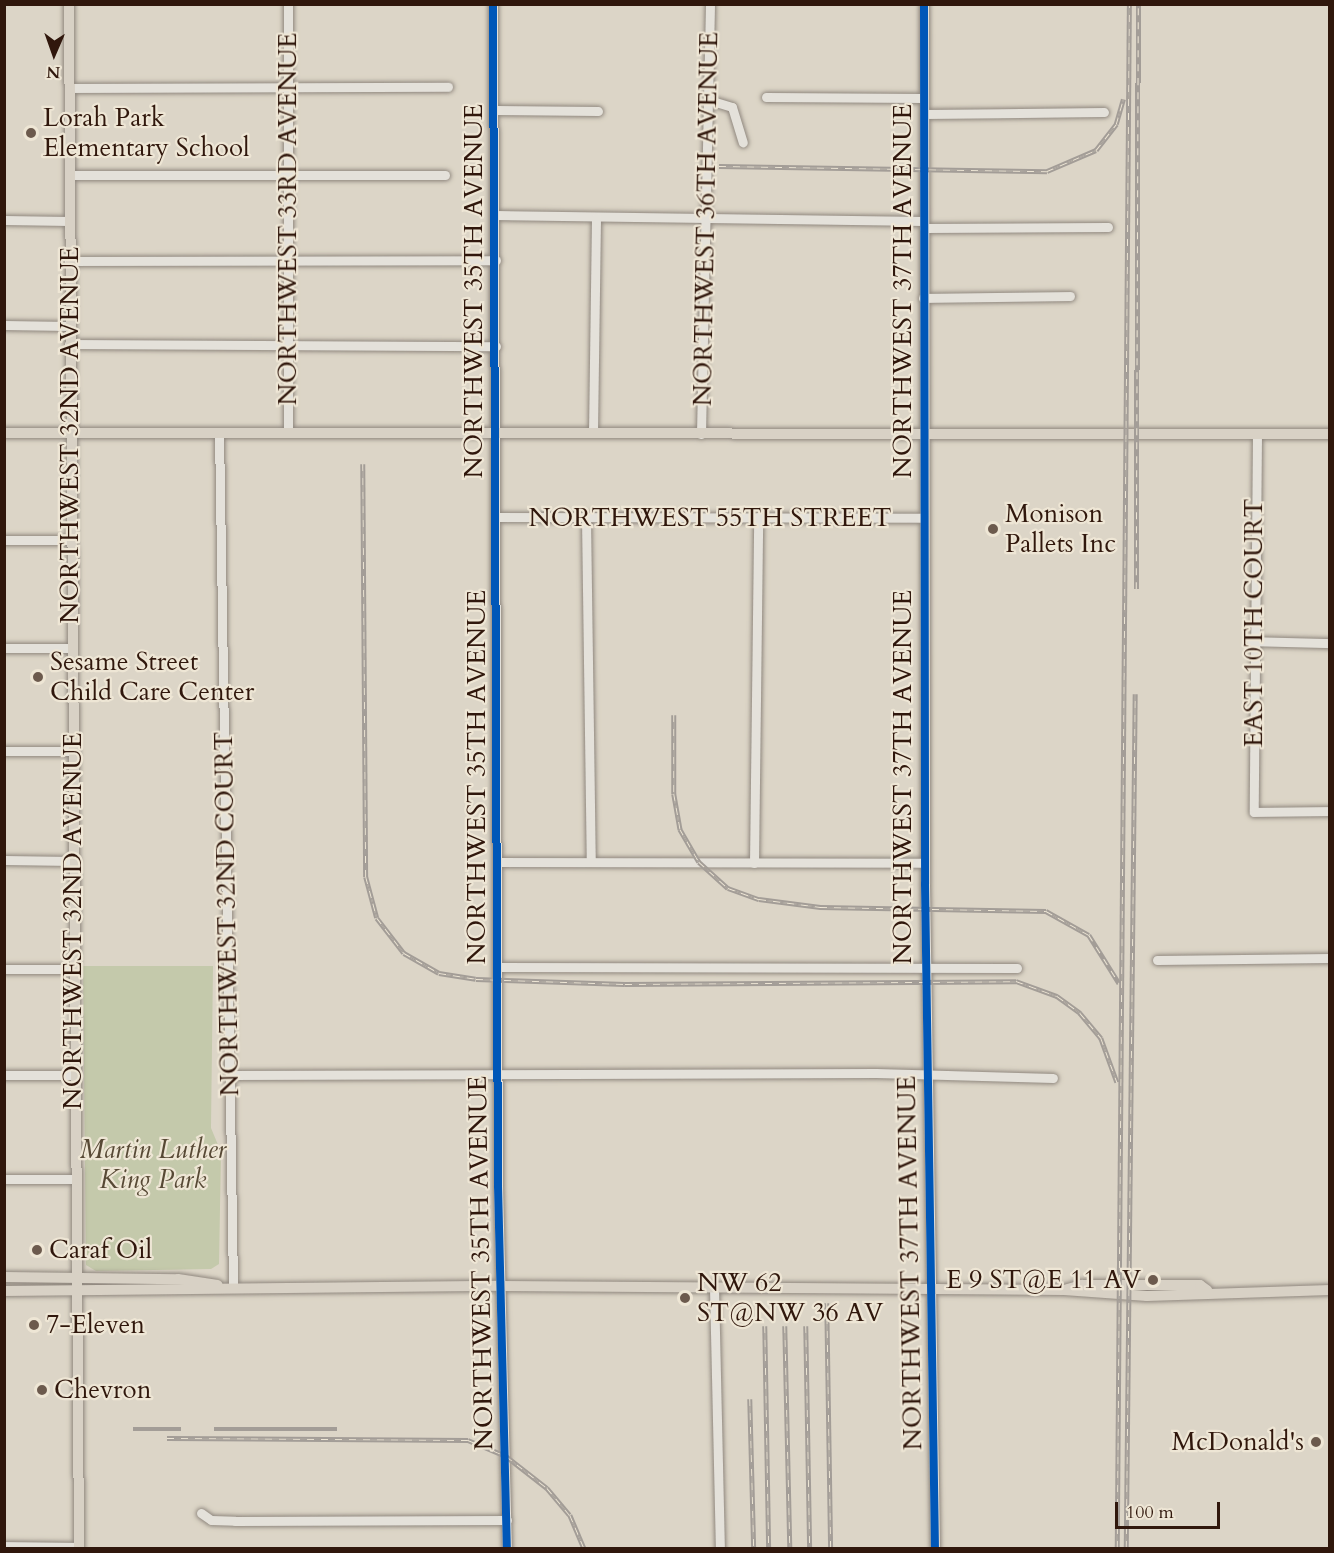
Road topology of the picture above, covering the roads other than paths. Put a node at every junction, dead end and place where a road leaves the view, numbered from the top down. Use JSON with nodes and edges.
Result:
{"nodes":[{"id":1,"x":69,"y":4,"type":"edge"},
{"id":2,"x":288,"y":4,"type":"edge"},
{"id":3,"x":493,"y":4,"type":"edge"},
{"id":4,"x":710,"y":4,"type":"edge"},
{"id":5,"x":924,"y":4,"type":"edge"},
{"id":6,"x":448,"y":87,"type":"dead end"},
{"id":7,"x":69,"y":88,"type":"junction"},
{"id":8,"x":289,"y":89,"type":"junction"},
{"id":9,"x":766,"y":97,"type":"dead end"},
{"id":10,"x":924,"y":98,"type":"junction"},
{"id":11,"x":709,"y":100,"type":"junction"},
{"id":12,"x":495,"y":110,"type":"junction"},
{"id":13,"x":598,"y":111,"type":"dead end"},
{"id":14,"x":1104,"y":112,"type":"dead end"},
{"id":15,"x":924,"y":114,"type":"junction"},
{"id":16,"x":743,"y":142,"type":"dead end"},
{"id":17,"x":69,"y":174,"type":"junction"},
{"id":18,"x":288,"y":175,"type":"junction"},
{"id":19,"x":445,"y":175,"type":"dead end"},
{"id":20,"x":496,"y":215,"type":"junction"},
{"id":21,"x":596,"y":217,"type":"junction"},
{"id":22,"x":708,"y":218,"type":"junction"},
{"id":23,"x":4,"y":220,"type":"edge"},
{"id":24,"x":69,"y":221,"type":"junction"},
{"id":25,"x":924,"y":225,"type":"junction"},
{"id":26,"x":1108,"y":227,"type":"dead end"},
{"id":27,"x":287,"y":260,"type":"junction"},
{"id":28,"x":496,"y":260,"type":"junction"},
{"id":29,"x":69,"y":261,"type":"junction"},
{"id":30,"x":1070,"y":296,"type":"dead end"},
{"id":31,"x":923,"y":298,"type":"junction"},
{"id":32,"x":4,"y":325,"type":"edge"},
{"id":33,"x":69,"y":326,"type":"junction"},
{"id":34,"x":69,"y":345,"type":"junction"},
{"id":35,"x":288,"y":346,"type":"junction"},
{"id":36,"x":496,"y":346,"type":"junction"},
{"id":37,"x":69,"y":432,"type":"junction"},
{"id":38,"x":219,"y":432,"type":"junction"},
{"id":39,"x":4,"y":433,"type":"edge"},
{"id":40,"x":288,"y":433,"type":"junction"},
{"id":41,"x":497,"y":433,"type":"junction"},
{"id":42,"x":593,"y":433,"type":"junction"},
{"id":43,"x":701,"y":434,"type":"junction"},
{"id":44,"x":1257,"y":434,"type":"junction"},
{"id":45,"x":1329,"y":434,"type":"edge"},
{"id":46,"x":924,"y":435,"type":"junction"},
{"id":47,"x":496,"y":517,"type":"junction"},
{"id":48,"x":758,"y":517,"type":"junction"},
{"id":49,"x":586,"y":518,"type":"junction"},
{"id":50,"x":923,"y":518,"type":"junction"},
{"id":51,"x":4,"y":540,"type":"edge"},
{"id":52,"x":70,"y":540,"type":"junction"},
{"id":53,"x":1251,"y":641,"type":"junction"},
{"id":54,"x":1329,"y":643,"type":"edge"},
{"id":55,"x":4,"y":648,"type":"edge"},
{"id":56,"x":71,"y":648,"type":"junction"},
{"id":57,"x":4,"y":751,"type":"edge"},
{"id":58,"x":72,"y":751,"type":"junction"},
{"id":59,"x":1329,"y":812,"type":"edge"},
{"id":60,"x":4,"y":860,"type":"edge"},
{"id":61,"x":73,"y":861,"type":"junction"},
{"id":62,"x":499,"y":862,"type":"junction"},
{"id":63,"x":591,"y":862,"type":"junction"},
{"id":64,"x":754,"y":863,"type":"junction"},
{"id":65,"x":925,"y":863,"type":"junction"},
{"id":66,"x":1329,"y":958,"type":"edge"},
{"id":67,"x":1157,"y":960,"type":"dead end"},
{"id":68,"x":499,"y":967,"type":"junction"},
{"id":69,"x":925,"y":968,"type":"junction"},
{"id":70,"x":1017,"y":968,"type":"dead end"},
{"id":71,"x":4,"y":969,"type":"edge"},
{"id":72,"x":74,"y":969,"type":"junction"},
{"id":73,"x":497,"y":1073,"type":"junction"},
{"id":74,"x":4,"y":1075,"type":"edge"},
{"id":75,"x":75,"y":1075,"type":"junction"},
{"id":76,"x":231,"y":1075,"type":"junction"},
{"id":77,"x":928,"y":1077,"type":"junction"},
{"id":78,"x":1053,"y":1078,"type":"dead end"},
{"id":79,"x":4,"y":1179,"type":"edge"},
{"id":80,"x":75,"y":1179,"type":"junction"},
{"id":81,"x":4,"y":1277,"type":"edge"},
{"id":82,"x":76,"y":1278,"type":"junction"},
{"id":83,"x":501,"y":1286,"type":"junction"},
{"id":84,"x":233,"y":1287,"type":"junction"},
{"id":85,"x":714,"y":1288,"type":"junction"},
{"id":86,"x":928,"y":1290,"type":"junction"},
{"id":87,"x":1329,"y":1290,"type":"edge"},
{"id":88,"x":4,"y":1291,"type":"edge"},
{"id":89,"x":76,"y":1292,"type":"junction"},
{"id":90,"x":201,"y":1513,"type":"dead end"},
{"id":91,"x":507,"y":1520,"type":"junction"},
{"id":92,"x":4,"y":1546,"type":"edge"},
{"id":93,"x":79,"y":1547,"type":"edge"},
{"id":94,"x":507,"y":1548,"type":"edge"},
{"id":95,"x":720,"y":1548,"type":"edge"},
{"id":96,"x":935,"y":1548,"type":"edge"}],
"edges":[{"from":1,"to":7,"type":"main road","name":"NORTHWEST 32ND AVENUE"},
{"from":2,"to":8,"type":"street","name":"NORTHWEST 33RD AVENUE"},
{"from":3,"to":12,"type":"street","name":"NORTHWEST 35TH AVENUE"},
{"from":4,"to":11,"type":"street","name":"NORTHWEST 36TH AVENUE"},
{"from":5,"to":10,"type":"street","name":"NORTHWEST 37TH AVENUE"},
{"from":6,"to":8,"type":"street"},
{"from":7,"to":8,"type":"street"},
{"from":7,"to":17,"type":"main road","name":"NORTHWEST 32ND AVENUE"},
{"from":8,"to":18,"type":"street","name":"NORTHWEST 33RD AVENUE"},
{"from":9,"to":10,"type":"street"},
{"from":10,"to":15,"type":"street","name":"NORTHWEST 37TH AVENUE"},
{"from":11,"to":16,"type":"street"},
{"from":11,"to":22,"type":"street","name":"NORTHWEST 36TH AVENUE"},
{"from":12,"to":13,"type":"street"},
{"from":12,"to":20,"type":"street","name":"NORTHWEST 35TH AVENUE"},
{"from":14,"to":15,"type":"street"},
{"from":15,"to":25,"type":"street","name":"NORTHWEST 37TH AVENUE"},
{"from":17,"to":18,"type":"street"},
{"from":17,"to":24,"type":"main road","name":"NORTHWEST 32ND AVENUE"},
{"from":18,"to":19,"type":"street"},
{"from":18,"to":27,"type":"street","name":"NORTHWEST 33RD AVENUE"},
{"from":20,"to":21,"type":"street"},
{"from":20,"to":28,"type":"street","name":"NORTHWEST 35TH AVENUE"},
{"from":21,"to":22,"type":"street"},
{"from":21,"to":42,"type":"street"},
{"from":22,"to":25,"type":"street"},
{"from":22,"to":43,"type":"street","name":"NORTHWEST 36TH AVENUE"},
{"from":23,"to":24,"type":"street"},
{"from":24,"to":29,"type":"main road","name":"NORTHWEST 32ND AVENUE"},
{"from":25,"to":26,"type":"street"},
{"from":25,"to":31,"type":"street","name":"NORTHWEST 37TH AVENUE"},
{"from":27,"to":28,"type":"street"},
{"from":27,"to":29,"type":"street"},
{"from":27,"to":35,"type":"street","name":"NORTHWEST 33RD AVENUE"},
{"from":28,"to":36,"type":"street","name":"NORTHWEST 35TH AVENUE"},
{"from":29,"to":33,"type":"main road","name":"NORTHWEST 32ND AVENUE"},
{"from":30,"to":31,"type":"street"},
{"from":31,"to":46,"type":"street","name":"NORTHWEST 37TH AVENUE"},
{"from":32,"to":33,"type":"street"},
{"from":33,"to":34,"type":"main road","name":"NORTHWEST 32ND AVENUE"},
{"from":34,"to":35,"type":"street"},
{"from":34,"to":37,"type":"main road","name":"NORTHWEST 32ND AVENUE"},
{"from":35,"to":36,"type":"street"},
{"from":35,"to":40,"type":"street","name":"NORTHWEST 33RD AVENUE"},
{"from":36,"to":41,"type":"street","name":"NORTHWEST 35TH AVENUE"},
{"from":37,"to":38,"type":"main road"},
{"from":37,"to":39,"type":"main road"},
{"from":37,"to":52,"type":"main road","name":"NORTHWEST 32ND AVENUE"},
{"from":38,"to":40,"type":"main road"},
{"from":38,"to":76,"type":"street","name":"NORTHWEST 32ND COURT"},
{"from":40,"to":41,"type":"main road"},
{"from":41,"to":42,"type":"main road"},
{"from":41,"to":47,"type":"street","name":"NORTHWEST 35TH AVENUE"},
{"from":42,"to":43,"type":"main road"},
{"from":43,"to":46,"type":"main road"},
{"from":44,"to":45,"type":"main road"},
{"from":44,"to":46,"type":"main road"},
{"from":44,"to":53,"type":"street","name":"EAST 10TH COURT"},
{"from":46,"to":50,"type":"street","name":"NORTHWEST 37TH AVENUE"},
{"from":47,"to":49,"type":"street","name":"NORTHWEST 55TH STREET"},
{"from":47,"to":62,"type":"street","name":"NORTHWEST 35TH AVENUE"},
{"from":48,"to":49,"type":"street","name":"NORTHWEST 55TH STREET"},
{"from":48,"to":50,"type":"street","name":"NORTHWEST 55TH STREET"},
{"from":48,"to":64,"type":"street"},
{"from":49,"to":63,"type":"street"},
{"from":50,"to":65,"type":"street","name":"NORTHWEST 37TH AVENUE"},
{"from":51,"to":52,"type":"street"},
{"from":52,"to":56,"type":"main road","name":"NORTHWEST 32ND AVENUE"},
{"from":53,"to":54,"type":"street"},
{"from":53,"to":59,"type":"street","name":"EAST 10TH COURT"},
{"from":55,"to":56,"type":"street"},
{"from":56,"to":58,"type":"main road","name":"NORTHWEST 32ND AVENUE"},
{"from":57,"to":58,"type":"street"},
{"from":58,"to":61,"type":"main road","name":"NORTHWEST 32ND AVENUE"},
{"from":60,"to":61,"type":"street"},
{"from":61,"to":72,"type":"main road","name":"NORTHWEST 32ND AVENUE"},
{"from":62,"to":63,"type":"street"},
{"from":62,"to":68,"type":"street","name":"NORTHWEST 35TH AVENUE"},
{"from":63,"to":64,"type":"street"},
{"from":64,"to":65,"type":"street"},
{"from":65,"to":69,"type":"street","name":"NORTHWEST 37TH AVENUE"},
{"from":66,"to":67,"type":"street"},
{"from":68,"to":69,"type":"street"},
{"from":68,"to":73,"type":"street","name":"NORTHWEST 35TH AVENUE"},
{"from":69,"to":70,"type":"street"},
{"from":69,"to":77,"type":"street","name":"NORTHWEST 37TH AVENUE"},
{"from":71,"to":72,"type":"street"},
{"from":72,"to":75,"type":"main road","name":"NORTHWEST 32ND AVENUE"},
{"from":73,"to":76,"type":"street"},
{"from":73,"to":77,"type":"street"},
{"from":73,"to":83,"type":"street","name":"NORTHWEST 35TH AVENUE"},
{"from":74,"to":75,"type":"street"},
{"from":75,"to":80,"type":"main road","name":"NORTHWEST 32ND AVENUE"},
{"from":76,"to":84,"type":"street","name":"NORTHWEST 32ND COURT"},
{"from":77,"to":78,"type":"street"},
{"from":77,"to":86,"type":"street","name":"NORTHWEST 37TH AVENUE"},
{"from":79,"to":80,"type":"street"},
{"from":80,"to":82,"type":"main road","name":"NORTHWEST 32ND AVENUE"},
{"from":81,"to":82,"type":"main road"},
{"from":82,"to":84,"type":"main road"},
{"from":82,"to":89,"type":"main road","name":"NORTHWEST 32ND AVENUE"},
{"from":83,"to":84,"type":"main road"},
{"from":83,"to":85,"type":"main road"},
{"from":83,"to":91,"type":"street","name":"NORTHWEST 35TH AVENUE"},
{"from":84,"to":89,"type":"main road"},
{"from":85,"to":86,"type":"main road"},
{"from":85,"to":95,"type":"street"},
{"from":86,"to":87,"type":"main road"},
{"from":86,"to":96,"type":"street","name":"NORTHWEST 37TH AVENUE"},
{"from":88,"to":89,"type":"main road"},
{"from":89,"to":93,"type":"main road","name":"NORTHWEST 32ND AVENUE"},
{"from":90,"to":91,"type":"street"},
{"from":91,"to":94,"type":"street","name":"NORTHWEST 35TH AVENUE"},
{"from":92,"to":93,"type":"street"}]}
